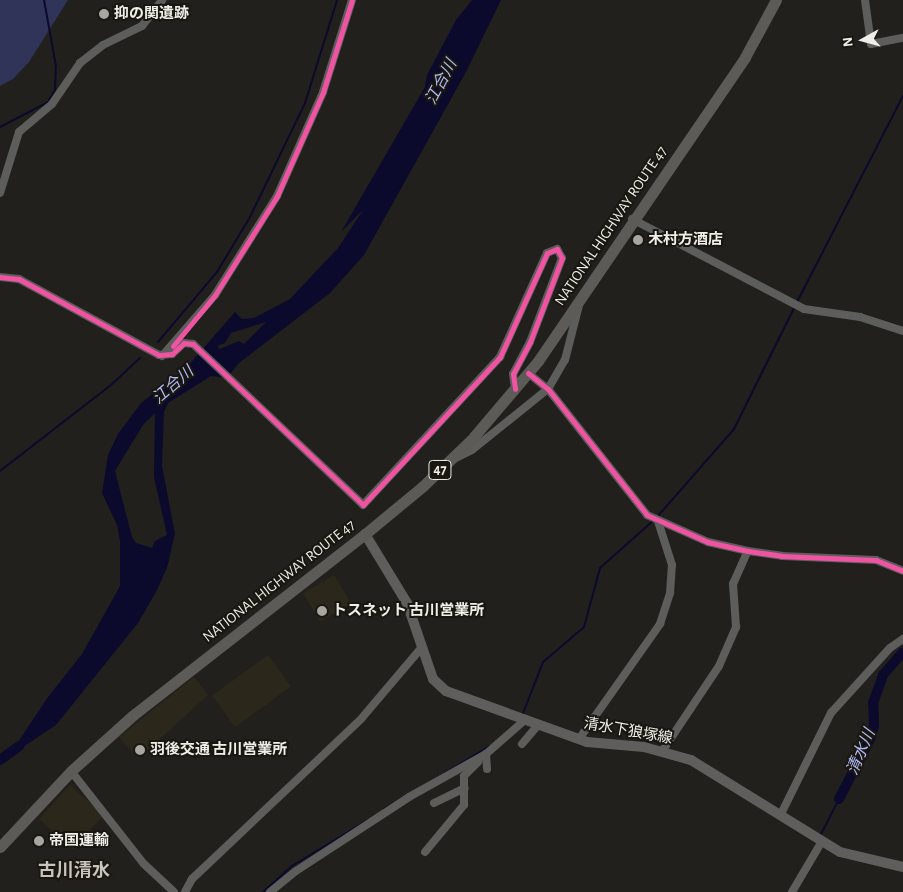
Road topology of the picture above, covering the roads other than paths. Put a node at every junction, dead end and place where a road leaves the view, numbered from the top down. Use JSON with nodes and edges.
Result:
{"nodes":[{"id":1,"x":162,"y":0,"type":"edge"},
{"id":2,"x":352,"y":0,"type":"edge"},
{"id":3,"x":776,"y":0,"type":"edge"},
{"id":4,"x":865,"y":0,"type":"edge"},
{"id":5,"x":903,"y":38,"type":"edge"},
{"id":6,"x":0,"y":193,"type":"edge"},
{"id":7,"x":632,"y":219,"type":"junction"},
{"id":8,"x":0,"y":277,"type":"edge"},
{"id":9,"x":580,"y":298,"type":"junction"},
{"id":10,"x":903,"y":331,"type":"edge"},
{"id":11,"x":162,"y":356,"type":"junction"},
{"id":12,"x":528,"y":373,"type":"junction"},
{"id":13,"x":548,"y":388,"type":"junction"},
{"id":14,"x":515,"y":389,"type":"junction"},
{"id":15,"x":450,"y":460,"type":"junction"},
{"id":16,"x":656,"y":520,"type":"junction"},
{"id":17,"x":365,"y":534,"type":"junction"},
{"id":18,"x":748,"y":551,"type":"junction"},
{"id":19,"x":903,"y":571,"type":"edge"},
{"id":20,"x":903,"y":639,"type":"edge"},
{"id":21,"x":422,"y":647,"type":"junction"},
{"id":22,"x":522,"y":717,"type":"junction"},
{"id":23,"x":540,"y":724,"type":"junction"},
{"id":24,"x":579,"y":739,"type":"junction"},
{"id":25,"x":522,"y":744,"type":"dead end"},
{"id":26,"x":663,"y":750,"type":"junction"},
{"id":27,"x":486,"y":754,"type":"junction"},
{"id":28,"x":487,"y":769,"type":"dead end"},
{"id":29,"x":71,"y":772,"type":"junction"},
{"id":30,"x":465,"y":788,"type":"junction"},
{"id":31,"x":434,"y":803,"type":"dead end"},
{"id":32,"x":781,"y":814,"type":"junction"},
{"id":33,"x":820,"y":839,"type":"junction"},
{"id":34,"x":0,"y":847,"type":"edge"},
{"id":35,"x":426,"y":852,"type":"dead end"},
{"id":36,"x":903,"y":867,"type":"edge"},
{"id":37,"x":174,"y":892,"type":"edge"},
{"id":38,"x":185,"y":892,"type":"edge"},
{"id":39,"x":270,"y":892,"type":"edge"},
{"id":40,"x":792,"y":892,"type":"edge"}],
"edges":[{"from":1,"to":6,"type":"street"},
{"from":2,"to":11,"type":"street"},
{"from":3,"to":7,"type":"highway","name":"NATIONAL HIGHWAY ROUTE 47","number":"47"},
{"from":4,"to":5,"type":"street"},
{"from":7,"to":9,"type":"highway","name":"NATIONAL HIGHWAY ROUTE 47","number":"47"},
{"from":7,"to":10,"type":"street"},
{"from":8,"to":11,"type":"street"},
{"from":9,"to":12,"type":"highway","name":"NATIONAL HIGHWAY ROUTE 47","number":"47"},
{"from":9,"to":13,"type":"street"},
{"from":11,"to":14,"type":"street"},
{"from":12,"to":13,"type":"street"},
{"from":12,"to":14,"type":"highway","name":"NATIONAL HIGHWAY ROUTE 47","number":"47"},
{"from":13,"to":15,"type":"street"},
{"from":13,"to":16,"type":"street"},
{"from":14,"to":15,"type":"highway","name":"NATIONAL HIGHWAY ROUTE 47","number":"47"},
{"from":15,"to":17,"type":"highway","name":"NATIONAL HIGHWAY ROUTE 47","number":"47"},
{"from":16,"to":18,"type":"street"},
{"from":16,"to":24,"type":"street"},
{"from":17,"to":21,"type":"main road","name":"清水下狼塚線"},
{"from":17,"to":29,"type":"highway","name":"NATIONAL HIGHWAY ROUTE 47","number":"47"},
{"from":18,"to":19,"type":"street"},
{"from":18,"to":26,"type":"street"},
{"from":20,"to":32,"type":"street"},
{"from":21,"to":22,"type":"main road","name":"清水下狼塚線"},
{"from":21,"to":38,"type":"street"},
{"from":22,"to":23,"type":"main road","name":"清水下狼塚線"},
{"from":22,"to":27,"type":"street"},
{"from":23,"to":24,"type":"main road","name":"清水下狼塚線"},
{"from":23,"to":25,"type":"street"},
{"from":24,"to":26,"type":"main road","name":"清水下狼塚線"},
{"from":26,"to":32,"type":"main road","name":"清水下狼塚線"},
{"from":27,"to":28,"type":"street"},
{"from":27,"to":30,"type":"street"},
{"from":27,"to":39,"type":"street"},
{"from":29,"to":34,"type":"highway","name":"NATIONAL HIGHWAY ROUTE 47","number":"47"},
{"from":29,"to":37,"type":"street"},
{"from":30,"to":31,"type":"street"},
{"from":30,"to":35,"type":"street"},
{"from":32,"to":33,"type":"main road","name":"清水下狼塚線"},
{"from":33,"to":36,"type":"main road","name":"清水下狼塚線"},
{"from":33,"to":40,"type":"street"}]}
